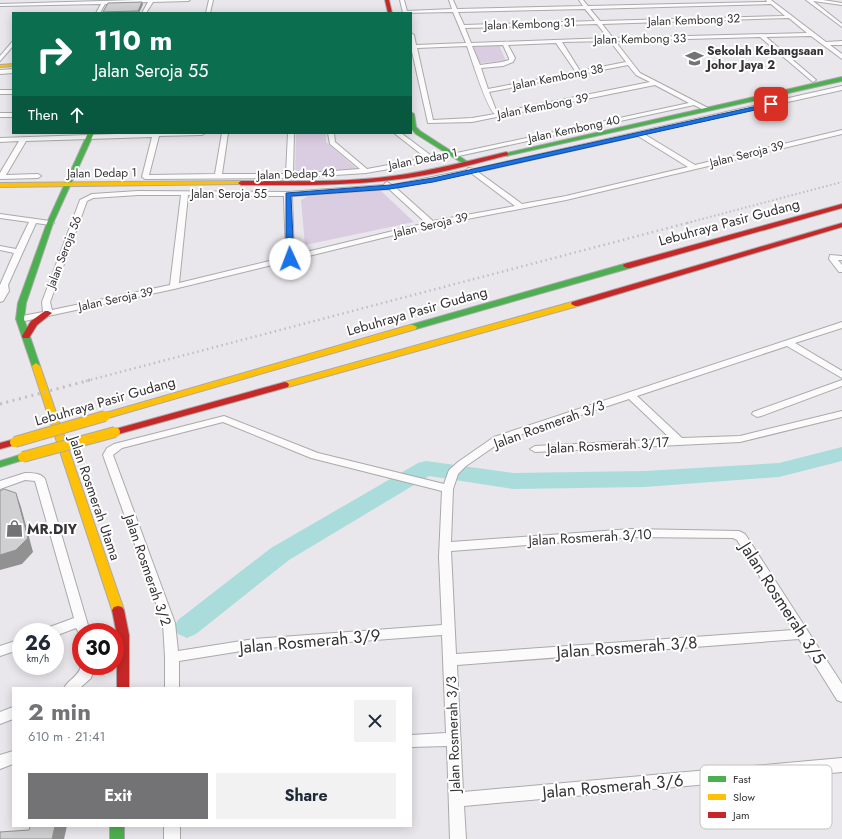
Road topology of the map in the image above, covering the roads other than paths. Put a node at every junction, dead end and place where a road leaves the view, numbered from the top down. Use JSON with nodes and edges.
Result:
{"nodes":[{"id":1,"x":188,"y":0,"type":"edge"},
{"id":2,"x":211,"y":0,"type":"edge"},
{"id":3,"x":387,"y":0,"type":"edge"},
{"id":4,"x":402,"y":0,"type":"edge"},
{"id":5,"x":451,"y":0,"type":"edge"},
{"id":6,"x":581,"y":0,"type":"edge"},
{"id":7,"x":808,"y":0,"type":"edge"},
{"id":8,"x":813,"y":0,"type":"edge"},
{"id":9,"x":151,"y":1,"type":"junction"},
{"id":10,"x":770,"y":1,"type":"edge"},
{"id":11,"x":104,"y":2,"type":"junction"},
{"id":12,"x":42,"y":4,"type":"junction"},
{"id":13,"x":842,"y":4,"type":"edge"},
{"id":14,"x":0,"y":5,"type":"edge"},
{"id":15,"x":587,"y":8,"type":"junction"},
{"id":16,"x":37,"y":11,"type":"dead end"},
{"id":17,"x":454,"y":11,"type":"junction"},
{"id":18,"x":99,"y":12,"type":"edge"},
{"id":19,"x":145,"y":12,"type":"edge"},
{"id":20,"x":208,"y":12,"type":"edge"},
{"id":21,"x":390,"y":12,"type":"edge"},
{"id":22,"x":405,"y":12,"type":"edge"},
{"id":23,"x":790,"y":17,"type":"junction"},
{"id":24,"x":598,"y":22,"type":"junction"},
{"id":25,"x":842,"y":26,"type":"edge"},
{"id":26,"x":461,"y":27,"type":"junction"},
{"id":27,"x":812,"y":34,"type":"junction"},
{"id":28,"x":762,"y":36,"type":"junction"},
{"id":29,"x":412,"y":39,"type":"edge"},
{"id":30,"x":612,"y":40,"type":"junction"},
{"id":31,"x":558,"y":41,"type":"junction"},
{"id":32,"x":505,"y":43,"type":"junction"},
{"id":33,"x":842,"y":43,"type":"edge"},
{"id":34,"x":12,"y":44,"type":"edge"},
{"id":35,"x":468,"y":44,"type":"junction"},
{"id":36,"x":825,"y":44,"type":"junction"},
{"id":37,"x":414,"y":47,"type":"junction"},
{"id":38,"x":842,"y":57,"type":"edge"},
{"id":39,"x":0,"y":59,"type":"edge"},
{"id":40,"x":12,"y":59,"type":"edge"},
{"id":41,"x":630,"y":63,"type":"junction"},
{"id":42,"x":12,"y":65,"type":"edge"},
{"id":43,"x":0,"y":66,"type":"edge"},
{"id":44,"x":477,"y":67,"type":"junction"},
{"id":45,"x":12,"y":71,"type":"edge"},
{"id":46,"x":0,"y":72,"type":"edge"},
{"id":47,"x":579,"y":73,"type":"junction"},
{"id":48,"x":842,"y":79,"type":"edge"},
{"id":49,"x":813,"y":80,"type":"dead end"},
{"id":50,"x":656,"y":83,"type":"junction"},
{"id":51,"x":842,"y":88,"type":"edge"},
{"id":52,"x":486,"y":91,"type":"junction"},
{"id":53,"x":0,"y":92,"type":"edge"},
{"id":54,"x":12,"y":92,"type":"edge"},
{"id":55,"x":695,"y":103,"type":"junction"},
{"id":56,"x":706,"y":109,"type":"junction"},
{"id":57,"x":500,"y":114,"type":"junction"},
{"id":58,"x":12,"y":115,"type":"edge"},
{"id":59,"x":0,"y":116,"type":"edge"},
{"id":60,"x":412,"y":119,"type":"edge"},
{"id":61,"x":842,"y":132,"type":"edge"},
{"id":62,"x":179,"y":134,"type":"edge"},
{"id":63,"x":225,"y":134,"type":"edge"},
{"id":64,"x":291,"y":134,"type":"edge"},
{"id":65,"x":331,"y":134,"type":"edge"},
{"id":66,"x":398,"y":134,"type":"edge"},
{"id":67,"x":638,"y":134,"type":"junction"},
{"id":68,"x":90,"y":135,"type":"edge"},
{"id":69,"x":156,"y":135,"type":"junction"},
{"id":70,"x":24,"y":139,"type":"junction"},
{"id":71,"x":0,"y":140,"type":"edge"},
{"id":72,"x":450,"y":156,"type":"junction"},
{"id":73,"x":431,"y":159,"type":"junction"},
{"id":74,"x":463,"y":164,"type":"junction"},
{"id":75,"x":693,"y":167,"type":"junction"},
{"id":76,"x":366,"y":171,"type":"junction"},
{"id":77,"x":473,"y":171,"type":"junction"},
{"id":78,"x":38,"y":176,"type":"dead end"},
{"id":79,"x":218,"y":176,"type":"junction"},
{"id":80,"x":289,"y":176,"type":"junction"},
{"id":81,"x":383,"y":179,"type":"junction"},
{"id":82,"x":0,"y":180,"type":"edge"},
{"id":83,"x":68,"y":185,"type":"junction"},
{"id":84,"x":390,"y":187,"type":"junction"},
{"id":85,"x":185,"y":193,"type":"junction"},
{"id":86,"x":288,"y":194,"type":"junction"},
{"id":87,"x":92,"y":196,"type":"joint"},
{"id":88,"x":520,"y":206,"type":"junction"},
{"id":89,"x":842,"y":206,"type":"edge"},
{"id":90,"x":0,"y":216,"type":"edge"},
{"id":91,"x":33,"y":221,"type":"junction"},
{"id":92,"x":50,"y":223,"type":"junction"},
{"id":93,"x":431,"y":224,"type":"junction"},
{"id":94,"x":842,"y":225,"type":"edge"},
{"id":95,"x":716,"y":240,"type":"junction"},
{"id":96,"x":0,"y":248,"type":"edge"},
{"id":97,"x":20,"y":252,"type":"junction"},
{"id":98,"x":749,"y":254,"type":"junction"},
{"id":99,"x":842,"y":258,"type":"edge"},
{"id":100,"x":290,"y":259,"type":"junction"},
{"id":101,"x":607,"y":270,"type":"junction"},
{"id":102,"x":842,"y":270,"type":"edge"},
{"id":103,"x":2,"y":284,"type":"edge"},
{"id":104,"x":174,"y":287,"type":"junction"},
{"id":105,"x":605,"y":296,"type":"junction"},
{"id":106,"x":0,"y":299,"type":"edge"},
{"id":107,"x":48,"y":313,"type":"junction"},
{"id":108,"x":20,"y":319,"type":"junction"},
{"id":109,"x":842,"y":326,"type":"edge"},
{"id":110,"x":26,"y":336,"type":"junction"},
{"id":111,"x":788,"y":343,"type":"junction"},
{"id":112,"x":842,"y":375,"type":"edge"},
{"id":113,"x":842,"y":382,"type":"edge"},
{"id":114,"x":630,"y":395,"type":"junction"},
{"id":115,"x":757,"y":414,"type":"dead end"},
{"id":116,"x":842,"y":414,"type":"edge"},
{"id":117,"x":680,"y":442,"type":"junction"},
{"id":118,"x":0,"y":446,"type":"edge"},
{"id":119,"x":535,"y":449,"type":"dead end"},
{"id":120,"x":0,"y":464,"type":"edge"},
{"id":121,"x":0,"y":485,"type":"edge"},
{"id":122,"x":448,"y":489,"type":"junction"},
{"id":123,"x":735,"y":534,"type":"joint"},
{"id":124,"x":445,"y":547,"type":"junction"},
{"id":125,"x":81,"y":623,"type":"edge"},
{"id":126,"x":448,"y":630,"type":"junction"},
{"id":127,"x":803,"y":634,"type":"junction"},
{"id":128,"x":12,"y":647,"type":"edge"},
{"id":129,"x":0,"y":651,"type":"edge"},
{"id":130,"x":172,"y":657,"type":"junction"},
{"id":131,"x":451,"y":660,"type":"junction"},
{"id":132,"x":85,"y":675,"type":"edge"},
{"id":133,"x":72,"y":687,"type":"edge"},
{"id":134,"x":123,"y":687,"type":"edge"},
{"id":135,"x":172,"y":687,"type":"edge"},
{"id":136,"x":842,"y":696,"type":"edge"},
{"id":137,"x":12,"y":713,"type":"edge"},
{"id":138,"x":0,"y":718,"type":"edge"},
{"id":139,"x":452,"y":738,"type":"junction"},
{"id":140,"x":412,"y":741,"type":"edge"},
{"id":141,"x":12,"y":757,"type":"edge"},
{"id":142,"x":0,"y":762,"type":"edge"},
{"id":143,"x":842,"y":765,"type":"edge"},
{"id":144,"x":832,"y":766,"type":"edge"},
{"id":145,"x":700,"y":778,"type":"edge"},
{"id":146,"x":456,"y":800,"type":"junction"},
{"id":147,"x":117,"y":827,"type":"edge"},
{"id":148,"x":172,"y":827,"type":"edge"},
{"id":149,"x":117,"y":839,"type":"edge"},
{"id":150,"x":172,"y":839,"type":"edge"},
{"id":151,"x":458,"y":839,"type":"edge"}],
"edges":[{"from":1,"to":9,"type":"street"},
{"from":2,"to":20,"type":"street"},
{"from":3,"to":21,"type":"main road"},
{"from":4,"to":22,"type":"street"},
{"from":5,"to":17,"type":"street"},
{"from":6,"to":15,"type":"street"},
{"from":7,"to":25,"type":"street"},
{"from":8,"to":13,"type":"street"},
{"from":9,"to":11,"type":"street"},
{"from":9,"to":19,"type":"street"},
{"from":10,"to":15,"type":"street"},
{"from":10,"to":23,"type":"street"},
{"from":11,"to":12,"type":"street"},
{"from":11,"to":18,"type":"street"},
{"from":12,"to":14,"type":"street"},
{"from":12,"to":16,"type":"street"},
{"from":15,"to":17,"type":"street"},
{"from":15,"to":24,"type":"street"},
{"from":17,"to":22,"type":"street"},
{"from":17,"to":26,"type":"street"},
{"from":23,"to":24,"type":"street","name":"Jalan Kembong 32"},
{"from":23,"to":27,"type":"street"},
{"from":24,"to":26,"type":"street","name":"Jalan Kembong 31"},
{"from":24,"to":30,"type":"street"},
{"from":26,"to":35,"type":"street"},
{"from":27,"to":28,"type":"street","name":"Jalan Kembong 33"},
{"from":27,"to":36,"type":"street"},
{"from":28,"to":30,"type":"street","name":"Jalan Kembong 33"},
{"from":28,"to":49,"type":"street"},
{"from":29,"to":37,"type":"street"},
{"from":30,"to":31,"type":"street","name":"Jalan Kembong 33"},
{"from":30,"to":41,"type":"street"},
{"from":31,"to":32,"type":"street","name":"Jalan Kembong 33"},
{"from":31,"to":47,"type":"street"},
{"from":32,"to":35,"type":"street","name":"Jalan Kembong 33"},
{"from":32,"to":44,"type":"street"},
{"from":33,"to":36,"type":"street"},
{"from":34,"to":39,"type":"street"},
{"from":35,"to":37,"type":"street","name":"Jalan Kembong 33"},
{"from":35,"to":44,"type":"street"},
{"from":36,"to":38,"type":"street"},
{"from":37,"to":57,"type":"street","name":"Jalan Kembong 39"},
{"from":39,"to":40,"type":"street"},
{"from":41,"to":47,"type":"street","name":"Jalan Kembong 38"},
{"from":41,"to":50,"type":"street"},
{"from":42,"to":43,"type":"main road"},
{"from":44,"to":52,"type":"street"},
{"from":45,"to":46,"type":"street"},
{"from":47,"to":52,"type":"street","name":"Jalan Kembong 38"},
{"from":48,"to":56,"type":"main road","name":"Jalan Dedap 1"},
{"from":50,"to":55,"type":"street"},
{"from":50,"to":57,"type":"street","name":"Jalan Kembong 39"},
{"from":51,"to":67,"type":"street","name":"Jalan Seroja 55"},
{"from":52,"to":57,"type":"street"},
{"from":53,"to":54,"type":"street"},
{"from":55,"to":56,"type":"street"},
{"from":55,"to":72,"type":"street","name":"Jalan Kembong 40"},
{"from":56,"to":74,"type":"main road","name":"Jalan Dedap 1"},
{"from":58,"to":59,"type":"street"},
{"from":60,"to":72,"type":"main road"},
{"from":61,"to":75,"type":"street","name":"Jalan Seroja 39"},
{"from":62,"to":69,"type":"street"},
{"from":63,"to":79,"type":"street"},
{"from":64,"to":80,"type":"street"},
{"from":65,"to":76,"type":"street"},
{"from":66,"to":73,"type":"street"},
{"from":67,"to":75,"type":"street"},
{"from":67,"to":77,"type":"street","name":"Jalan Seroja 55"},
{"from":68,"to":69,"type":"street"},
{"from":68,"to":70,"type":"street"},
{"from":68,"to":83,"type":"main road","name":"Jalan Rosmerah Utama"},
{"from":69,"to":79,"type":"street","name":"Jalan Dedap 43"},
{"from":70,"to":71,"type":"street"},
{"from":70,"to":82,"type":"street"},
{"from":72,"to":73,"type":"street","name":"Jalan Dedap 43"},
{"from":72,"to":74,"type":"main road"},
{"from":73,"to":76,"type":"street","name":"Jalan Dedap 43"},
{"from":74,"to":77,"type":"street"},
{"from":74,"to":81,"type":"main road","name":"Jalan Dedap 1"},
{"from":75,"to":88,"type":"street","name":"Jalan Seroja 39"},
{"from":76,"to":80,"type":"street","name":"Jalan Dedap 43"},
{"from":77,"to":84,"type":"street","name":"Jalan Seroja 55"},
{"from":77,"to":88,"type":"street"},
{"from":78,"to":82,"type":"street"},
{"from":79,"to":80,"type":"street","name":"Jalan Dedap 43"},
{"from":81,"to":83,"type":"main road","name":"Jalan Dedap 1"},
{"from":81,"to":84,"type":"street"},
{"from":82,"to":83,"type":"main road","name":"Jalan Dedap 1"},
{"from":83,"to":92,"type":"main road","name":"Jalan Rosmerah Utama"},
{"from":84,"to":86,"type":"street","name":"Jalan Seroja 55"},
{"from":84,"to":93,"type":"street"},
{"from":85,"to":86,"type":"street","name":"Jalan Seroja 55"},
{"from":85,"to":87,"type":"street","name":"Jalan Seroja 55"},
{"from":85,"to":104,"type":"street"},
{"from":86,"to":100,"type":"street"},
{"from":87,"to":107,"type":"street","name":"Jalan Seroja 56"},
{"from":88,"to":93,"type":"street","name":"Jalan Seroja 39"},
{"from":89,"to":95,"type":"main road","name":"Lebuhraya Pasir Gudang"},
{"from":90,"to":91,"type":"street"},
{"from":91,"to":92,"type":"street"},
{"from":91,"to":97,"type":"street"},
{"from":92,"to":108,"type":"main road","name":"Jalan Rosmerah Utama"},
{"from":93,"to":100,"type":"street","name":"Jalan Seroja 39"},
{"from":94,"to":98,"type":"main road"},
{"from":95,"to":98,"type":"main road"},
{"from":95,"to":101,"type":"main road","name":"Lebuhraya Pasir Gudang"},
{"from":96,"to":97,"type":"street"},
{"from":97,"to":103,"type":"street"},
{"from":98,"to":105,"type":"main road"},
{"from":99,"to":102,"type":"street"},
{"from":100,"to":104,"type":"street","name":"Jalan Seroja 39"},
{"from":101,"to":105,"type":"main road"},
{"from":101,"to":118,"type":"main road","name":"Lebuhraya Pasir Gudang","bridge":true},
{"from":103,"to":106,"type":"street"},
{"from":104,"to":107,"type":"street","name":"Jalan Seroja 39"},
{"from":105,"to":120,"type":"main road","bridge":true},
{"from":107,"to":108,"type":"street","name":"Jalan Seroja 39"},
{"from":107,"to":110,"type":"main road"},
{"from":108,"to":110,"type":"main road","name":"Jalan Rosmerah Utama"},
{"from":109,"to":111,"type":"street","name":"Jalan Rosmerah 3/3"},
{"from":110,"to":134,"type":"main road","name":"Jalan Rosmerah Utama"},
{"from":111,"to":112,"type":"street"},
{"from":111,"to":114,"type":"street","name":"Jalan Rosmerah 3/3"},
{"from":113,"to":115,"type":"street"},
{"from":114,"to":117,"type":"street","name":"Jalan Rosmerah 3/17"},
{"from":114,"to":122,"type":"street","name":"Jalan Rosmerah 3/3"},
{"from":116,"to":117,"type":"street","name":"Jalan Rosmerah 3/17"},
{"from":117,"to":119,"type":"street","name":"Jalan Rosmerah 3/17"},
{"from":121,"to":125,"type":"street"},
{"from":122,"to":124,"type":"street","name":"Jalan Rosmerah 3/3"},
{"from":122,"to":130,"type":"street","name":"Jalan Rosmerah 3/2"},
{"from":123,"to":124,"type":"street","name":"Jalan Rosmerah 3/10"},
{"from":123,"to":127,"type":"street","name":"Jalan Rosmerah 3/5"},
{"from":124,"to":126,"type":"street","name":"Jalan Rosmerah 3/3"},
{"from":126,"to":130,"type":"street","name":"Jalan Rosmerah 3/9"},
{"from":126,"to":131,"type":"street","name":"Jalan Rosmerah 3/3"},
{"from":127,"to":131,"type":"street","name":"Jalan Rosmerah 3/8"},
{"from":127,"to":136,"type":"street","name":"Jalan Rosmerah 3/5"},
{"from":128,"to":129,"type":"street"},
{"from":130,"to":135,"type":"street","name":"Jalan Rosmerah 3/2"},
{"from":131,"to":139,"type":"street","name":"Jalan Rosmerah 3/3"},
{"from":132,"to":133,"type":"street"},
{"from":137,"to":138,"type":"street"},
{"from":139,"to":140,"type":"street"},
{"from":139,"to":146,"type":"street","name":"Jalan Rosmerah 3/3"},
{"from":141,"to":142,"type":"street"},
{"from":143,"to":144,"type":"street","name":"Jalan Rosmerah 3/6"},
{"from":145,"to":146,"type":"street","name":"Jalan Rosmerah 3/6"},
{"from":146,"to":151,"type":"street","name":"Jalan Rosmerah 3/3"},
{"from":147,"to":149,"type":"main road"},
{"from":148,"to":150,"type":"street"}]}
